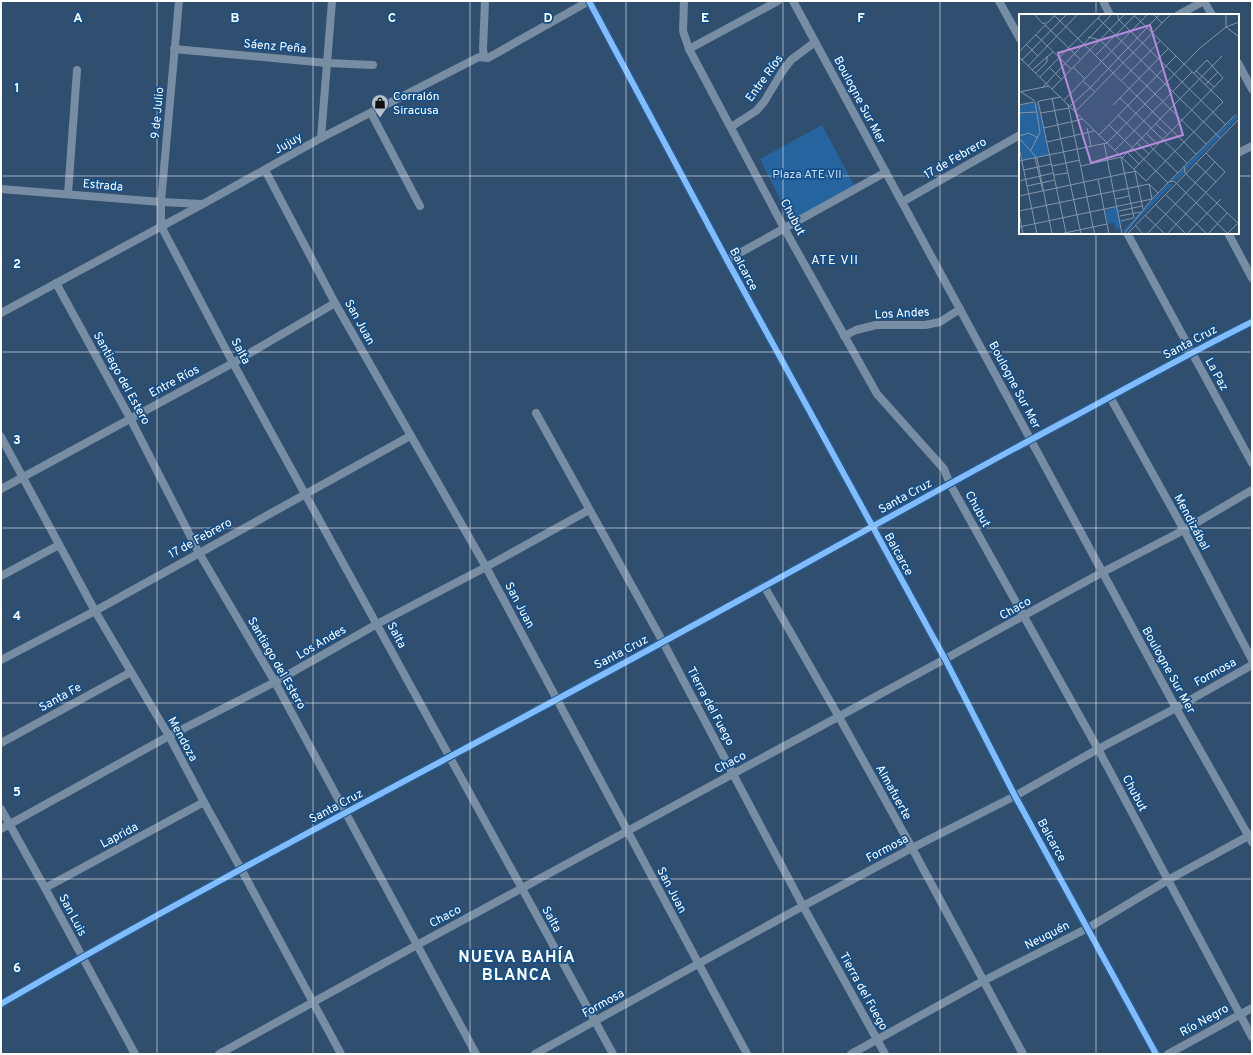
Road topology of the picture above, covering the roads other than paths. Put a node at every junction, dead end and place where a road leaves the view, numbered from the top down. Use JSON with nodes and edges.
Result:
{"nodes":[{"id":1,"x":179,"y":1,"type":"edge"},
{"id":2,"x":332,"y":1,"type":"edge"},
{"id":3,"x":485,"y":1,"type":"edge"},
{"id":4,"x":589,"y":1,"type":"edge"},
{"id":5,"x":684,"y":1,"type":"edge"},
{"id":6,"x":778,"y":1,"type":"edge"},
{"id":7,"x":793,"y":1,"type":"edge"},
{"id":8,"x":999,"y":1,"type":"edge"},
{"id":9,"x":1103,"y":1,"type":"edge"},
{"id":10,"x":1204,"y":1,"type":"edge"},
{"id":11,"x":1110,"y":14,"type":"edge"},
{"id":12,"x":1180,"y":14,"type":"edge"},
{"id":13,"x":1211,"y":14,"type":"edge"},
{"id":14,"x":1019,"y":37,"type":"edge"},
{"id":15,"x":815,"y":42,"type":"junction"},
{"id":16,"x":174,"y":49,"type":"junction"},
{"id":17,"x":689,"y":49,"type":"junction"},
{"id":18,"x":484,"y":57,"type":"junction"},
{"id":19,"x":327,"y":63,"type":"junction"},
{"id":20,"x":373,"y":65,"type":"dead end"},
{"id":21,"x":1239,"y":65,"type":"edge"},
{"id":22,"x":77,"y":70,"type":"dead end"},
{"id":23,"x":1252,"y":89,"type":"edge"},
{"id":24,"x":371,"y":112,"type":"junction"},
{"id":25,"x":731,"y":127,"type":"junction"},
{"id":26,"x":1019,"y":135,"type":"edge"},
{"id":27,"x":320,"y":138,"type":"junction"},
{"id":28,"x":1252,"y":146,"type":"edge"},
{"id":29,"x":1239,"y":153,"type":"edge"},
{"id":30,"x":264,"y":170,"type":"junction"},
{"id":31,"x":886,"y":172,"type":"junction"},
{"id":32,"x":1,"y":188,"type":"edge"},
{"id":33,"x":68,"y":194,"type":"junction"},
{"id":34,"x":161,"y":202,"type":"junction"},
{"id":35,"x":902,"y":202,"type":"junction"},
{"id":36,"x":203,"y":204,"type":"junction"},
{"id":37,"x":420,"y":206,"type":"dead end"},
{"id":38,"x":161,"y":226,"type":"junction"},
{"id":39,"x":784,"y":228,"type":"junction"},
{"id":40,"x":1128,"y":234,"type":"edge"},
{"id":41,"x":1229,"y":234,"type":"edge"},
{"id":42,"x":727,"y":260,"type":"junction"},
{"id":43,"x":1252,"y":278,"type":"edge"},
{"id":44,"x":56,"y":283,"type":"junction"},
{"id":45,"x":335,"y":303,"type":"junction"},
{"id":46,"x":960,"y":309,"type":"junction"},
{"id":47,"x":1,"y":313,"type":"edge"},
{"id":48,"x":1252,"y":322,"type":"edge"},
{"id":49,"x":844,"y":336,"type":"junction"},
{"id":50,"x":1192,"y":352,"type":"junction"},
{"id":51,"x":233,"y":363,"type":"junction"},
{"id":52,"x":1110,"y":397,"type":"junction"},
{"id":53,"x":536,"y":413,"type":"dead end"},
{"id":54,"x":130,"y":418,"type":"junction"},
{"id":55,"x":410,"y":436,"type":"junction"},
{"id":56,"x":1,"y":437,"type":"edge"},
{"id":57,"x":1030,"y":440,"type":"junction"},
{"id":58,"x":1252,"y":463,"type":"edge"},
{"id":59,"x":23,"y":478,"type":"junction"},
{"id":60,"x":950,"y":484,"type":"junction"},
{"id":61,"x":1,"y":489,"type":"edge"},
{"id":62,"x":1252,"y":490,"type":"edge"},
{"id":63,"x":305,"y":494,"type":"junction"},
{"id":64,"x":589,"y":510,"type":"junction"},
{"id":65,"x":872,"y":527,"type":"junction"},
{"id":66,"x":1184,"y":530,"type":"junction"},
{"id":67,"x":59,"y":545,"type":"junction"},
{"id":68,"x":199,"y":552,"type":"junction"},
{"id":69,"x":486,"y":567,"type":"junction"},
{"id":70,"x":1103,"y":572,"type":"junction"},
{"id":71,"x":1,"y":576,"type":"edge"},
{"id":72,"x":764,"y":586,"type":"junction"},
{"id":73,"x":95,"y":611,"type":"junction"},
{"id":74,"x":1024,"y":616,"type":"junction"},
{"id":75,"x":377,"y":624,"type":"junction"},
{"id":76,"x":663,"y":642,"type":"junction"},
{"id":77,"x":946,"y":659,"type":"junction"},
{"id":78,"x":1,"y":660,"type":"edge"},
{"id":79,"x":1252,"y":660,"type":"edge"},
{"id":80,"x":1252,"y":665,"type":"edge"},
{"id":81,"x":132,"y":672,"type":"junction"},
{"id":82,"x":275,"y":682,"type":"junction"},
{"id":83,"x":556,"y":700,"type":"junction"},
{"id":84,"x":1176,"y":708,"type":"junction"},
{"id":85,"x":839,"y":717,"type":"junction"},
{"id":86,"x":169,"y":736,"type":"junction"},
{"id":87,"x":1,"y":743,"type":"edge"},
{"id":88,"x":1098,"y":749,"type":"junction"},
{"id":89,"x":449,"y":757,"type":"junction"},
{"id":90,"x":734,"y":774,"type":"junction"},
{"id":91,"x":1015,"y":796,"type":"junction"},
{"id":92,"x":204,"y":802,"type":"junction"},
{"id":93,"x":1,"y":809,"type":"edge"},
{"id":94,"x":346,"y":813,"type":"junction"},
{"id":95,"x":9,"y":824,"type":"junction"},
{"id":96,"x":1,"y":829,"type":"edge"},
{"id":97,"x":627,"y":832,"type":"junction"},
{"id":98,"x":1251,"y":838,"type":"edge"},
{"id":99,"x":912,"y":848,"type":"junction"},
{"id":100,"x":241,"y":868,"type":"junction"},
{"id":101,"x":1168,"y":880,"type":"junction"},
{"id":102,"x":45,"y":888,"type":"junction"},
{"id":103,"x":522,"y":889,"type":"junction"},
{"id":104,"x":803,"y":906,"type":"junction"},
{"id":105,"x":1088,"y":928,"type":"junction"},
{"id":106,"x":417,"y":945,"type":"junction"},
{"id":107,"x":82,"y":956,"type":"junction"},
{"id":108,"x":699,"y":965,"type":"junction"},
{"id":109,"x":983,"y":981,"type":"junction"},
{"id":110,"x":312,"y":1003,"type":"junction"},
{"id":111,"x":1,"y":1004,"type":"edge"},
{"id":112,"x":1252,"y":1008,"type":"edge"},
{"id":113,"x":1240,"y":1015,"type":"junction"},
{"id":114,"x":595,"y":1021,"type":"junction"},
{"id":115,"x":1252,"y":1037,"type":"edge"},
{"id":116,"x":877,"y":1039,"type":"junction"},
{"id":117,"x":135,"y":1054,"type":"edge"},
{"id":118,"x":219,"y":1054,"type":"edge"},
{"id":119,"x":341,"y":1054,"type":"edge"},
{"id":120,"x":476,"y":1054,"type":"edge"},
{"id":121,"x":535,"y":1054,"type":"edge"},
{"id":122,"x":613,"y":1054,"type":"edge"},
{"id":123,"x":747,"y":1054,"type":"edge"},
{"id":124,"x":851,"y":1054,"type":"edge"},
{"id":125,"x":886,"y":1054,"type":"edge"},
{"id":126,"x":1023,"y":1054,"type":"edge"},
{"id":127,"x":1156,"y":1054,"type":"edge"},
{"id":128,"x":1168,"y":1054,"type":"edge"}],
"edges":[{"from":1,"to":16,"type":"street","name":"9 de Julio"},
{"from":2,"to":19,"type":"street"},
{"from":3,"to":18,"type":"street"},
{"from":4,"to":18,"type":"street","name":"Jujuy"},
{"from":4,"to":42,"type":"street","name":"Balcarce"},
{"from":5,"to":17,"type":"street","name":"Chubut"},
{"from":6,"to":17,"type":"street"},
{"from":7,"to":15,"type":"street","name":"Boulogne Sur Mer"},
{"from":8,"to":14,"type":"street"},
{"from":9,"to":11,"type":"street"},
{"from":10,"to":12,"type":"street"},
{"from":10,"to":13,"type":"street"},
{"from":15,"to":25,"type":"street","name":"Entre Ríos"},
{"from":15,"to":31,"type":"street","name":"Boulogne Sur Mer"},
{"from":16,"to":19,"type":"street","name":"Sáenz Peña"},
{"from":16,"to":34,"type":"street","name":"9 de Julio"},
{"from":17,"to":25,"type":"street","name":"Chubut"},
{"from":18,"to":24,"type":"street","name":"Jujuy"},
{"from":19,"to":20,"type":"street","name":"Sáenz Peña"},
{"from":19,"to":27,"type":"street"},
{"from":21,"to":23,"type":"street"},
{"from":22,"to":33,"type":"street"},
{"from":24,"to":27,"type":"street","name":"Jujuy"},
{"from":24,"to":37,"type":"street"},
{"from":25,"to":39,"type":"street","name":"Chubut"},
{"from":26,"to":35,"type":"street","name":"17 de Febrero"},
{"from":27,"to":30,"type":"street","name":"Jujuy"},
{"from":28,"to":29,"type":"street"},
{"from":30,"to":36,"type":"street","name":"Jujuy"},
{"from":30,"to":45,"type":"street","name":"San Juan"},
{"from":31,"to":35,"type":"street","name":"Boulogne Sur Mer"},
{"from":31,"to":39,"type":"street"},
{"from":32,"to":33,"type":"street","name":"Estrada"},
{"from":33,"to":34,"type":"street","name":"Estrada"},
{"from":34,"to":36,"type":"street","name":"Estrada"},
{"from":34,"to":38,"type":"street","name":"9 de Julio"},
{"from":35,"to":46,"type":"street","name":"Boulogne Sur Mer"},
{"from":36,"to":38,"type":"street","name":"Jujuy"},
{"from":38,"to":44,"type":"street","name":"Jujuy"},
{"from":38,"to":51,"type":"street","name":"Salta"},
{"from":39,"to":42,"type":"street"},
{"from":39,"to":49,"type":"street","name":"Chubut"},
{"from":40,"to":50,"type":"street","name":"La Paz"},
{"from":41,"to":43,"type":"street"},
{"from":42,"to":65,"type":"street","name":"Balcarce"},
{"from":44,"to":47,"type":"street","name":"Jujuy"},
{"from":44,"to":54,"type":"street","name":"Santiago del Estero"},
{"from":45,"to":51,"type":"street","name":"Entre Ríos"},
{"from":45,"to":55,"type":"street","name":"San Juan"},
{"from":46,"to":49,"type":"street","name":"Los Andes"},
{"from":46,"to":57,"type":"street","name":"Boulogne Sur Mer"},
{"from":48,"to":50,"type":"street","name":"Santa Cruz"},
{"from":49,"to":60,"type":"street","name":"Chubut"},
{"from":50,"to":52,"type":"street","name":"Santa Cruz"},
{"from":50,"to":58,"type":"street","name":"La Paz"},
{"from":51,"to":54,"type":"street","name":"Entre Ríos"},
{"from":51,"to":63,"type":"street","name":"Salta"},
{"from":52,"to":57,"type":"street","name":"Santa Cruz"},
{"from":52,"to":66,"type":"street","name":"Mendizábal"},
{"from":53,"to":64,"type":"street","name":"Tierra del Fuego"},
{"from":54,"to":59,"type":"street","name":"Entre Ríos"},
{"from":54,"to":68,"type":"street","name":"Santiago del Estero"},
{"from":55,"to":63,"type":"street","name":"17 de Febrero"},
{"from":55,"to":69,"type":"street","name":"San Juan"},
{"from":56,"to":59,"type":"street","name":"Mendoza"},
{"from":57,"to":60,"type":"street","name":"Santa Cruz"},
{"from":57,"to":70,"type":"street","name":"Boulogne Sur Mer"},
{"from":59,"to":61,"type":"street","name":"Entre Ríos"},
{"from":59,"to":67,"type":"street","name":"Mendoza"},
{"from":60,"to":65,"type":"street","name":"Santa Cruz"},
{"from":60,"to":74,"type":"street","name":"Chubut"},
{"from":62,"to":66,"type":"street","name":"Chaco"},
{"from":63,"to":68,"type":"street","name":"17 de Febrero"},
{"from":63,"to":75,"type":"street","name":"Salta"},
{"from":64,"to":69,"type":"street","name":"Los Andes"},
{"from":64,"to":76,"type":"street","name":"Tierra del Fuego"},
{"from":65,"to":72,"type":"street","name":"Santa Cruz"},
{"from":65,"to":77,"type":"street","name":"Balcarce"},
{"from":66,"to":70,"type":"street","name":"Chaco"},
{"from":66,"to":79,"type":"street","name":"Mendizábal"},
{"from":67,"to":71,"type":"street"},
{"from":67,"to":73,"type":"street","name":"Mendoza"},
{"from":68,"to":73,"type":"street","name":"17 de Febrero"},
{"from":68,"to":82,"type":"street","name":"Santiago del Estero"},
{"from":69,"to":75,"type":"street","name":"Los Andes"},
{"from":69,"to":83,"type":"street","name":"San Juan"},
{"from":70,"to":74,"type":"street","name":"Chaco"},
{"from":70,"to":84,"type":"street","name":"Boulogne Sur Mer"},
{"from":72,"to":76,"type":"street","name":"Santa Cruz"},
{"from":72,"to":85,"type":"street","name":"Almafuerte"},
{"from":73,"to":78,"type":"street","name":"17 de Febrero"},
{"from":73,"to":81,"type":"street","name":"Mendoza"},
{"from":74,"to":77,"type":"street","name":"Chaco"},
{"from":74,"to":88,"type":"street","name":"Chubut"},
{"from":75,"to":82,"type":"street","name":"Los Andes"},
{"from":75,"to":89,"type":"street","name":"Salta"},
{"from":76,"to":83,"type":"street","name":"Santa Cruz"},
{"from":76,"to":90,"type":"street","name":"Tierra del Fuego"},
{"from":77,"to":85,"type":"street","name":"Chaco"},
{"from":77,"to":91,"type":"street","name":"Balcarce"},
{"from":80,"to":84,"type":"street","name":"Formosa"},
{"from":81,"to":86,"type":"street","name":"Mendoza"},
{"from":81,"to":87,"type":"street","name":"Santa Fe"},
{"from":82,"to":86,"type":"street","name":"Los Andes"},
{"from":82,"to":94,"type":"street","name":"Santiago del Estero"},
{"from":83,"to":89,"type":"street","name":"Santa Cruz"},
{"from":83,"to":97,"type":"street","name":"San Juan"},
{"from":84,"to":88,"type":"street","name":"Formosa"},
{"from":84,"to":98,"type":"street","name":"Boulogne Sur Mer"},
{"from":85,"to":90,"type":"street","name":"Chaco"},
{"from":85,"to":99,"type":"street","name":"Almafuerte"},
{"from":86,"to":92,"type":"street","name":"Mendoza"},
{"from":86,"to":95,"type":"street","name":"Los Andes"},
{"from":88,"to":91,"type":"street","name":"Formosa"},
{"from":88,"to":101,"type":"street","name":"Chubut"},
{"from":89,"to":94,"type":"street","name":"Santa Cruz"},
{"from":89,"to":103,"type":"street","name":"Salta"},
{"from":90,"to":97,"type":"street","name":"Chaco"},
{"from":90,"to":104,"type":"street","name":"Tierra del Fuego"},
{"from":91,"to":99,"type":"street","name":"Formosa"},
{"from":91,"to":105,"type":"street","name":"Balcarce"},
{"from":92,"to":100,"type":"street","name":"Mendoza"},
{"from":92,"to":102,"type":"street","name":"Laprida"},
{"from":93,"to":95,"type":"street","name":"San Luis"},
{"from":94,"to":100,"type":"street","name":"Santa Cruz"},
{"from":94,"to":106,"type":"street","name":"Santiago del Estero"},
{"from":95,"to":96,"type":"street","name":"Los Andes"},
{"from":95,"to":102,"type":"street","name":"San Luis"},
{"from":97,"to":103,"type":"street","name":"Chaco"},
{"from":97,"to":108,"type":"street","name":"San Juan"},
{"from":98,"to":101,"type":"street","name":"Neuquén"},
{"from":99,"to":104,"type":"street","name":"Formosa"},
{"from":99,"to":109,"type":"street","name":"Almafuerte"},
{"from":100,"to":107,"type":"street","name":"Santa Cruz"},
{"from":100,"to":110,"type":"street","name":"Mendoza"},
{"from":101,"to":105,"type":"street","name":"Neuquén"},
{"from":101,"to":113,"type":"street","name":"Chubut"},
{"from":102,"to":107,"type":"street","name":"San Luis"},
{"from":103,"to":106,"type":"street","name":"Chaco"},
{"from":103,"to":114,"type":"street","name":"Salta"},
{"from":104,"to":108,"type":"street","name":"Formosa"},
{"from":104,"to":116,"type":"street","name":"Tierra del Fuego"},
{"from":105,"to":109,"type":"street","name":"Neuquén"},
{"from":105,"to":127,"type":"street","name":"Balcarce"},
{"from":106,"to":110,"type":"street","name":"Chaco"},
{"from":106,"to":120,"type":"street","name":"Santiago del Estero"},
{"from":107,"to":111,"type":"street","name":"Santa Cruz"},
{"from":107,"to":117,"type":"street","name":"San Luis"},
{"from":108,"to":114,"type":"street","name":"Formosa"},
{"from":108,"to":123,"type":"street","name":"San Juan"},
{"from":109,"to":116,"type":"street","name":"Neuquén"},
{"from":109,"to":126,"type":"street","name":"Almafuerte"},
{"from":110,"to":118,"type":"street","name":"Chaco"},
{"from":110,"to":119,"type":"street","name":"Mendoza"},
{"from":112,"to":113,"type":"street","name":"Río Negro"},
{"from":113,"to":115,"type":"street","name":"Chubut"},
{"from":113,"to":128,"type":"street","name":"Río Negro"},
{"from":114,"to":121,"type":"street","name":"Formosa"},
{"from":114,"to":122,"type":"street","name":"Salta"},
{"from":116,"to":124,"type":"street","name":"Neuquén"},
{"from":116,"to":125,"type":"street","name":"Tierra del Fuego"}]}
